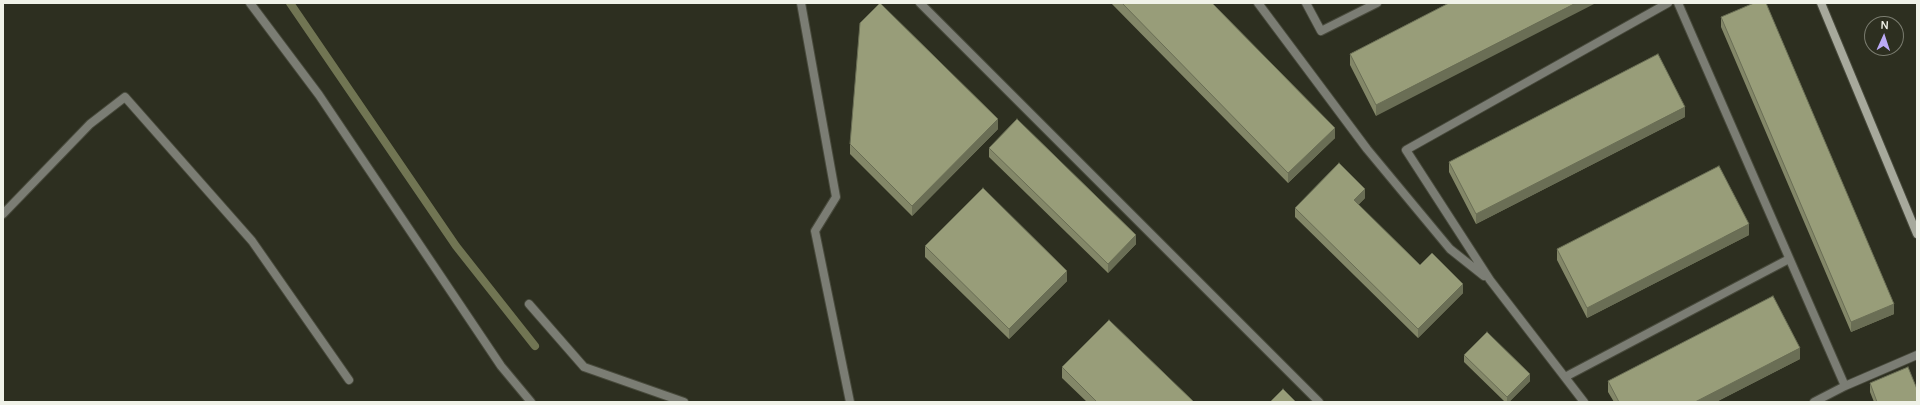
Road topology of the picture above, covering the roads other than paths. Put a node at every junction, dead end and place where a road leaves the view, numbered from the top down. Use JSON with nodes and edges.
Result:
{"nodes":[{"id":1,"x":250,"y":3,"type":"edge"},
{"id":2,"x":802,"y":3,"type":"edge"},
{"id":3,"x":920,"y":3,"type":"edge"},
{"id":4,"x":1258,"y":3,"type":"edge"},
{"id":5,"x":1306,"y":3,"type":"edge"},
{"id":6,"x":1377,"y":3,"type":"edge"},
{"id":7,"x":1668,"y":3,"type":"edge"},
{"id":8,"x":1678,"y":3,"type":"edge"},
{"id":9,"x":1821,"y":3,"type":"edge"},
{"id":10,"x":3,"y":214,"type":"edge"},
{"id":11,"x":1917,"y":234,"type":"edge"},
{"id":12,"x":1790,"y":259,"type":"junction"},
{"id":13,"x":1490,"y":280,"type":"junction"},
{"id":14,"x":529,"y":304,"type":"dead end"},
{"id":15,"x":1917,"y":355,"type":"edge"},
{"id":16,"x":1565,"y":377,"type":"junction"},
{"id":17,"x":350,"y":380,"type":"dead end"},
{"id":18,"x":1845,"y":386,"type":"junction"},
{"id":19,"x":531,"y":402,"type":"edge"},
{"id":20,"x":684,"y":402,"type":"edge"},
{"id":21,"x":850,"y":402,"type":"edge"},
{"id":22,"x":1319,"y":402,"type":"edge"},
{"id":23,"x":1584,"y":402,"type":"edge"},
{"id":24,"x":1814,"y":402,"type":"edge"}],
"edges":[{"from":1,"to":19,"type":"street"},
{"from":2,"to":21,"type":"street"},
{"from":3,"to":22,"type":"street"},
{"from":4,"to":13,"type":"street"},
{"from":5,"to":6,"type":"street"},
{"from":7,"to":13,"type":"street"},
{"from":8,"to":12,"type":"street"},
{"from":9,"to":11,"type":"street"},
{"from":10,"to":17,"type":"street"},
{"from":12,"to":16,"type":"street"},
{"from":12,"to":18,"type":"street"},
{"from":13,"to":16,"type":"street"},
{"from":14,"to":20,"type":"street"},
{"from":15,"to":18,"type":"street"},
{"from":16,"to":23,"type":"street"},
{"from":18,"to":24,"type":"street"}]}
